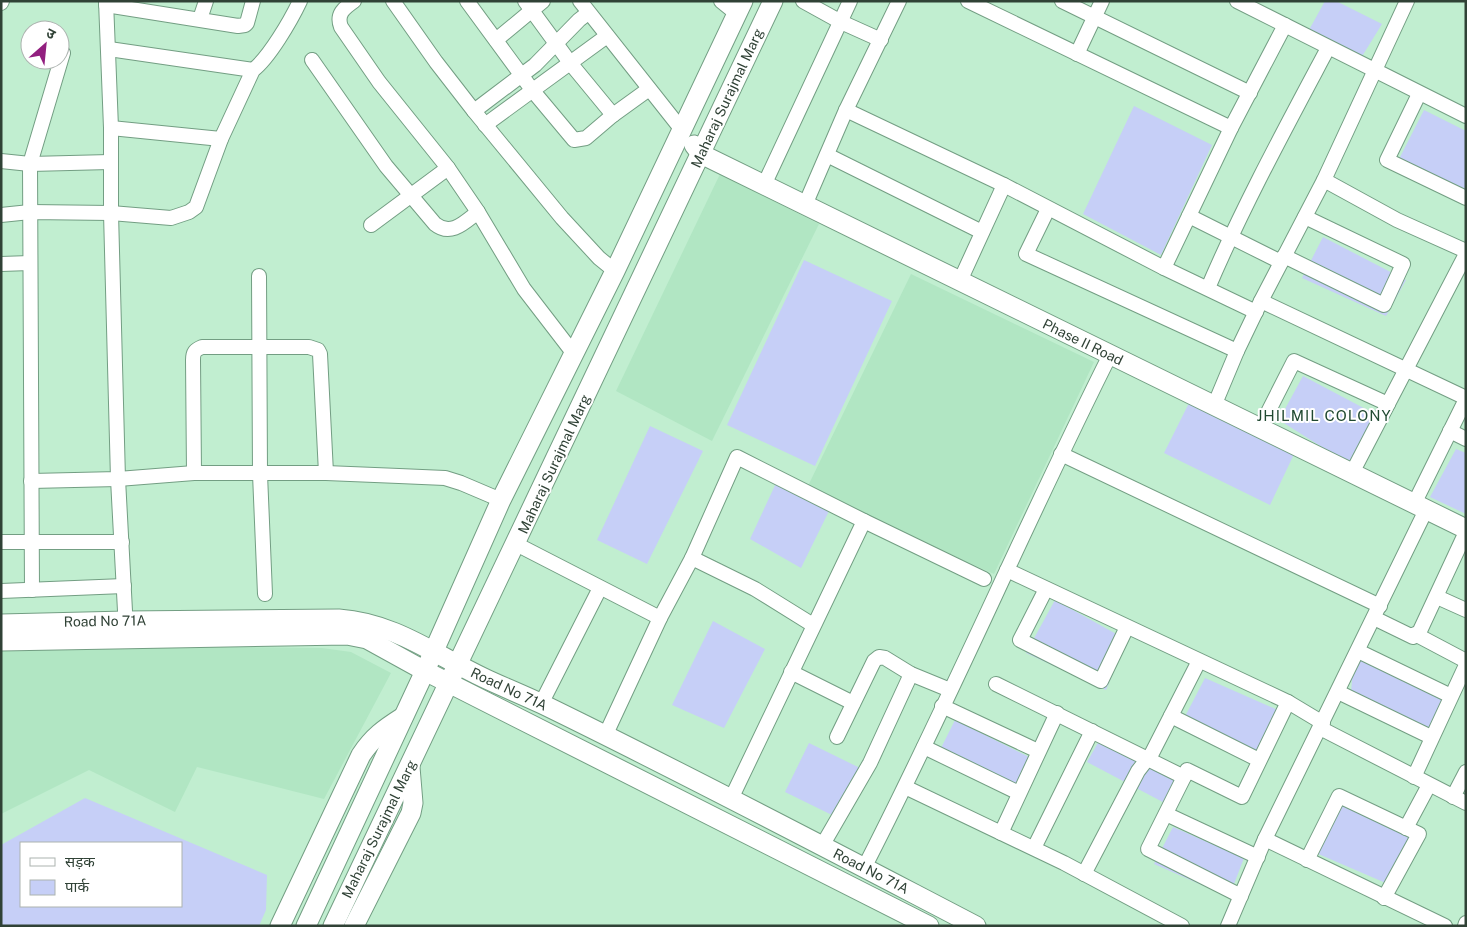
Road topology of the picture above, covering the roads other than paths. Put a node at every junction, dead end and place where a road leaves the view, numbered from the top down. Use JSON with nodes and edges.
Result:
{"nodes":[{"id":1,"x":206,"y":1,"type":"edge"},
{"id":2,"x":254,"y":1,"type":"edge"},
{"id":3,"x":300,"y":1,"type":"edge"},
{"id":4,"x":354,"y":1,"type":"edge"},
{"id":5,"x":393,"y":1,"type":"edge"},
{"id":6,"x":467,"y":1,"type":"edge"},
{"id":7,"x":543,"y":1,"type":"edge"},
{"id":8,"x":580,"y":1,"type":"edge"},
{"id":9,"x":721,"y":1,"type":"edge"},
{"id":10,"x":773,"y":1,"type":"edge"},
{"id":11,"x":803,"y":1,"type":"edge"},
{"id":12,"x":850,"y":1,"type":"edge"},
{"id":13,"x":899,"y":1,"type":"edge"},
{"id":14,"x":968,"y":1,"type":"edge"},
{"id":15,"x":1062,"y":1,"type":"edge"},
{"id":16,"x":1102,"y":1,"type":"edge"},
{"id":17,"x":1237,"y":1,"type":"edge"},
{"id":18,"x":1407,"y":1,"type":"edge"},
{"id":19,"x":106,"y":3,"type":"edge"},
{"id":20,"x":528,"y":6,"type":"edge"},
{"id":21,"x":988,"y":6,"type":"edge"},
{"id":22,"x":155,"y":7,"type":"edge"},
{"id":23,"x":740,"y":7,"type":"edge"},
{"id":24,"x":588,"y":13,"type":"junction"},
{"id":25,"x":1094,"y":18,"type":"junction"},
{"id":26,"x":200,"y":19,"type":"junction"},
{"id":27,"x":841,"y":22,"type":"junction"},
{"id":28,"x":1285,"y":25,"type":"junction"},
{"id":29,"x":607,"y":36,"type":"junction"},
{"id":30,"x":496,"y":40,"type":"junction"},
{"id":31,"x":881,"y":40,"type":"junction"},
{"id":32,"x":557,"y":44,"type":"junction"},
{"id":33,"x":1328,"y":48,"type":"junction"},
{"id":34,"x":109,"y":49,"type":"junction"},
{"id":35,"x":1077,"y":54,"type":"junction"},
{"id":36,"x":312,"y":60,"type":"dead end"},
{"id":37,"x":571,"y":64,"type":"junction"},
{"id":38,"x":58,"y":70,"type":"edge"},
{"id":39,"x":253,"y":70,"type":"junction"},
{"id":40,"x":1375,"y":72,"type":"junction"},
{"id":41,"x":521,"y":75,"type":"junction"},
{"id":42,"x":649,"y":89,"type":"junction"},
{"id":43,"x":533,"y":91,"type":"junction"},
{"id":44,"x":1250,"y":93,"type":"junction"},
{"id":45,"x":1419,"y":94,"type":"junction"},
{"id":46,"x":846,"y":110,"type":"junction"},
{"id":47,"x":474,"y":111,"type":"junction"},
{"id":48,"x":613,"y":115,"type":"junction"},
{"id":49,"x":1466,"y":116,"type":"edge"},
{"id":50,"x":485,"y":125,"type":"junction"},
{"id":51,"x":111,"y":128,"type":"junction"},
{"id":52,"x":1231,"y":128,"type":"junction"},
{"id":53,"x":682,"y":130,"type":"junction"},
{"id":54,"x":222,"y":139,"type":"junction"},
{"id":55,"x":701,"y":154,"type":"junction"},
{"id":56,"x":827,"y":154,"type":"junction"},
{"id":57,"x":1,"y":161,"type":"edge"},
{"id":58,"x":110,"y":162,"type":"junction"},
{"id":59,"x":30,"y":164,"type":"junction"},
{"id":60,"x":448,"y":168,"type":"junction"},
{"id":61,"x":1324,"y":180,"type":"junction"},
{"id":62,"x":1004,"y":184,"type":"junction"},
{"id":63,"x":764,"y":185,"type":"junction"},
{"id":64,"x":410,"y":196,"type":"junction"},
{"id":65,"x":1466,"y":198,"type":"edge"},
{"id":66,"x":805,"y":205,"type":"junction"},
{"id":67,"x":1048,"y":209,"type":"junction"},
{"id":68,"x":30,"y":212,"type":"junction"},
{"id":69,"x":478,"y":212,"type":"junction"},
{"id":70,"x":111,"y":214,"type":"junction"},
{"id":71,"x":1,"y":215,"type":"edge"},
{"id":72,"x":1189,"y":216,"type":"junction"},
{"id":73,"x":1305,"y":217,"type":"junction"},
{"id":74,"x":371,"y":225,"type":"dead end"},
{"id":75,"x":982,"y":232,"type":"junction"},
{"id":76,"x":1230,"y":238,"type":"junction"},
{"id":77,"x":1466,"y":252,"type":"edge"},
{"id":78,"x":1283,"y":259,"type":"junction"},
{"id":79,"x":30,"y":263,"type":"junction"},
{"id":80,"x":1,"y":264,"type":"edge"},
{"id":81,"x":1164,"y":268,"type":"junction"},
{"id":82,"x":615,"y":271,"type":"junction"},
{"id":83,"x":259,"y":276,"type":"dead end"},
{"id":84,"x":960,"y":281,"type":"junction"},
{"id":85,"x":1208,"y":288,"type":"junction"},
{"id":86,"x":1258,"y":307,"type":"junction"},
{"id":87,"x":260,"y":348,"type":"junction"},
{"id":88,"x":1237,"y":351,"type":"junction"},
{"id":89,"x":574,"y":354,"type":"junction"},
{"id":90,"x":1110,"y":355,"type":"junction"},
{"id":91,"x":1406,"y":370,"type":"junction"},
{"id":92,"x":1466,"y":398,"type":"edge"},
{"id":93,"x":1388,"y":404,"type":"junction"},
{"id":94,"x":1214,"y":406,"type":"junction"},
{"id":95,"x":1260,"y":428,"type":"junction"},
{"id":96,"x":1450,"y":431,"type":"junction"},
{"id":97,"x":1466,"y":439,"type":"edge"},
{"id":98,"x":1060,"y":454,"type":"junction"},
{"id":99,"x":194,"y":473,"type":"junction"},
{"id":100,"x":326,"y":473,"type":"junction"},
{"id":101,"x":1352,"y":473,"type":"junction"},
{"id":102,"x":260,"y":474,"type":"junction"},
{"id":103,"x":118,"y":479,"type":"junction"},
{"id":104,"x":31,"y":481,"type":"junction"},
{"id":105,"x":501,"y":500,"type":"junction"},
{"id":106,"x":1420,"y":507,"type":"junction"},
{"id":107,"x":864,"y":521,"type":"junction"},
{"id":108,"x":1466,"y":531,"type":"edge"},
{"id":109,"x":32,"y":541,"type":"junction"},
{"id":110,"x":1,"y":542,"type":"edge"},
{"id":111,"x":122,"y":542,"type":"junction"},
{"id":112,"x":516,"y":544,"type":"junction"},
{"id":113,"x":692,"y":558,"type":"junction"},
{"id":114,"x":1007,"y":570,"type":"junction"},
{"id":115,"x":984,"y":579,"type":"dead end"},
{"id":116,"x":124,"y":586,"type":"junction"},
{"id":117,"x":600,"y":588,"type":"junction"},
{"id":118,"x":1046,"y":589,"type":"junction"},
{"id":119,"x":32,"y":590,"type":"junction"},
{"id":120,"x":1,"y":591,"type":"edge"},
{"id":121,"x":265,"y":594,"type":"dead end"},
{"id":122,"x":1437,"y":597,"type":"junction"},
{"id":123,"x":1466,"y":610,"type":"edge"},
{"id":124,"x":1377,"y":612,"type":"junction"},
{"id":125,"x":660,"y":618,"type":"junction"},
{"id":126,"x":1,"y":624,"type":"edge"},
{"id":127,"x":813,"y":625,"type":"junction"},
{"id":128,"x":1127,"y":627,"type":"junction"},
{"id":129,"x":126,"y":630,"type":"junction"},
{"id":130,"x":1418,"y":635,"type":"junction"},
{"id":131,"x":1,"y":641,"type":"edge"},
{"id":132,"x":434,"y":650,"type":"junction"},
{"id":133,"x":1358,"y":651,"type":"junction"},
{"id":134,"x":1199,"y":661,"type":"junction"},
{"id":135,"x":1466,"y":661,"type":"edge"},
{"id":136,"x":458,"y":664,"type":"junction"},
{"id":137,"x":1466,"y":665,"type":"edge"},
{"id":138,"x":425,"y":671,"type":"junction"},
{"id":139,"x":791,"y":672,"type":"junction"},
{"id":140,"x":911,"y":674,"type":"junction"},
{"id":141,"x":449,"y":683,"type":"junction"},
{"id":142,"x":996,"y":684,"type":"dead end"},
{"id":143,"x":950,"y":690,"type":"junction"},
{"id":144,"x":1338,"y":692,"type":"junction"},
{"id":145,"x":1451,"y":696,"type":"junction"},
{"id":146,"x":1288,"y":702,"type":"junction"},
{"id":147,"x":854,"y":703,"type":"junction"},
{"id":148,"x":541,"y":704,"type":"junction"},
{"id":149,"x":942,"y":706,"type":"junction"},
{"id":150,"x":1057,"y":714,"type":"junction"},
{"id":151,"x":404,"y":716,"type":"junction"},
{"id":152,"x":1171,"y":716,"type":"junction"},
{"id":153,"x":1322,"y":725,"type":"junction"},
{"id":154,"x":1092,"y":731,"type":"junction"},
{"id":155,"x":605,"y":736,"type":"junction"},
{"id":156,"x":837,"y":737,"type":"dead end"},
{"id":157,"x":1431,"y":737,"type":"junction"},
{"id":158,"x":924,"y":747,"type":"junction"},
{"id":159,"x":1038,"y":751,"type":"junction"},
{"id":160,"x":1147,"y":758,"type":"junction"},
{"id":161,"x":1259,"y":760,"type":"junction"},
{"id":162,"x":410,"y":766,"type":"junction"},
{"id":163,"x":1466,"y":772,"type":"edge"},
{"id":164,"x":1184,"y":777,"type":"junction"},
{"id":165,"x":1414,"y":777,"type":"junction"},
{"id":166,"x":1429,"y":785,"type":"junction"},
{"id":167,"x":905,"y":787,"type":"junction"},
{"id":168,"x":1019,"y":793,"type":"junction"},
{"id":169,"x":1453,"y":797,"type":"junction"},
{"id":170,"x":731,"y":799,"type":"junction"},
{"id":171,"x":1466,"y":804,"type":"edge"},
{"id":172,"x":1166,"y":814,"type":"junction"},
{"id":173,"x":1406,"y":828,"type":"junction"},
{"id":174,"x":1001,"y":833,"type":"junction"},
{"id":175,"x":1265,"y":840,"type":"junction"},
{"id":176,"x":822,"y":846,"type":"junction"},
{"id":177,"x":1034,"y":848,"type":"junction"},
{"id":178,"x":1258,"y":857,"type":"junction"},
{"id":179,"x":1307,"y":860,"type":"junction"},
{"id":180,"x":864,"y":868,"type":"junction"},
{"id":181,"x":1084,"y":874,"type":"junction"},
{"id":182,"x":1241,"y":896,"type":"junction"},
{"id":183,"x":1384,"y":898,"type":"junction"},
{"id":184,"x":280,"y":926,"type":"edge"},
{"id":185,"x":306,"y":926,"type":"edge"},
{"id":186,"x":332,"y":926,"type":"edge"},
{"id":187,"x":354,"y":926,"type":"edge"},
{"id":188,"x":929,"y":926,"type":"edge"},
{"id":189,"x":976,"y":926,"type":"edge"},
{"id":190,"x":1182,"y":926,"type":"edge"},
{"id":191,"x":1228,"y":926,"type":"edge"},
{"id":192,"x":1445,"y":926,"type":"edge"}],
"edges":[{"from":1,"to":26,"type":"street"},
{"from":2,"to":26,"type":"street"},
{"from":3,"to":39,"type":"street"},
{"from":4,"to":60,"type":"street"},
{"from":5,"to":47,"type":"street"},
{"from":6,"to":30,"type":"street"},
{"from":7,"to":20,"type":"street"},
{"from":8,"to":24,"type":"street"},
{"from":9,"to":23,"type":"street"},
{"from":10,"to":55,"type":"street","name":"Maharaj Surajmal Marg"},
{"from":11,"to":27,"type":"street"},
{"from":12,"to":27,"type":"street"},
{"from":13,"to":31,"type":"street"},
{"from":14,"to":21,"type":"street"},
{"from":15,"to":25,"type":"street"},
{"from":16,"to":25,"type":"street"},
{"from":17,"to":28,"type":"street"},
{"from":18,"to":40,"type":"street"},
{"from":19,"to":22,"type":"street"},
{"from":19,"to":34,"type":"street"},
{"from":20,"to":30,"type":"street"},
{"from":20,"to":32,"type":"street"},
{"from":21,"to":35,"type":"street"},
{"from":22,"to":26,"type":"street"},
{"from":23,"to":53,"type":"street","name":"Maharaj Surajmal Marg"},
{"from":24,"to":29,"type":"street"},
{"from":24,"to":32,"type":"street"},
{"from":25,"to":35,"type":"street"},
{"from":25,"to":44,"type":"street"},
{"from":27,"to":31,"type":"street"},
{"from":27,"to":63,"type":"street"},
{"from":28,"to":33,"type":"street"},
{"from":28,"to":44,"type":"street"},
{"from":29,"to":37,"type":"street"},
{"from":29,"to":42,"type":"street"},
{"from":30,"to":41,"type":"street"},
{"from":31,"to":46,"type":"street"},
{"from":32,"to":37,"type":"street"},
{"from":32,"to":41,"type":"street"},
{"from":33,"to":40,"type":"street"},
{"from":33,"to":76,"type":"street"},
{"from":34,"to":39,"type":"street"},
{"from":34,"to":51,"type":"street"},
{"from":35,"to":52,"type":"street"},
{"from":36,"to":64,"type":"street"},
{"from":37,"to":43,"type":"street"},
{"from":37,"to":48,"type":"street"},
{"from":38,"to":59,"type":"street"},
{"from":39,"to":54,"type":"street"},
{"from":40,"to":45,"type":"street"},
{"from":40,"to":61,"type":"street"},
{"from":41,"to":43,"type":"street"},
{"from":41,"to":47,"type":"street"},
{"from":42,"to":48,"type":"street"},
{"from":42,"to":53,"type":"street"},
{"from":43,"to":48,"type":"street"},
{"from":43,"to":50,"type":"street"},
{"from":44,"to":52,"type":"street"},
{"from":45,"to":49,"type":"street"},
{"from":45,"to":65,"type":"street"},
{"from":46,"to":56,"type":"street"},
{"from":46,"to":62,"type":"street"},
{"from":47,"to":50,"type":"street"},
{"from":50,"to":82,"type":"street"},
{"from":51,"to":54,"type":"street"},
{"from":51,"to":58,"type":"street"},
{"from":52,"to":72,"type":"street"},
{"from":53,"to":55,"type":"street"},
{"from":53,"to":82,"type":"street","name":"Maharaj Surajmal Marg"},
{"from":54,"to":70,"type":"street"},
{"from":55,"to":63,"type":"street","name":"Phase II Road"},
{"from":55,"to":112,"type":"street","name":"Maharaj Surajmal Marg"},
{"from":56,"to":66,"type":"street"},
{"from":56,"to":75,"type":"street"},
{"from":57,"to":59,"type":"street"},
{"from":58,"to":59,"type":"street"},
{"from":58,"to":70,"type":"street"},
{"from":59,"to":68,"type":"street"},
{"from":60,"to":64,"type":"street"},
{"from":60,"to":69,"type":"street"},
{"from":61,"to":73,"type":"street"},
{"from":61,"to":77,"type":"street"},
{"from":62,"to":67,"type":"street"},
{"from":62,"to":75,"type":"street"},
{"from":63,"to":66,"type":"street","name":"Phase II Road"},
{"from":64,"to":69,"type":"street"},
{"from":64,"to":74,"type":"street"},
{"from":66,"to":84,"type":"street","name":"Phase II Road"},
{"from":67,"to":81,"type":"street"},
{"from":67,"to":88,"type":"street"},
{"from":68,"to":70,"type":"street"},
{"from":68,"to":71,"type":"street"},
{"from":68,"to":79,"type":"street"},
{"from":69,"to":89,"type":"street"},
{"from":70,"to":103,"type":"street"},
{"from":72,"to":76,"type":"street"},
{"from":72,"to":81,"type":"street"},
{"from":73,"to":78,"type":"street"},
{"from":73,"to":78,"type":"street"},
{"from":75,"to":84,"type":"street"},
{"from":76,"to":78,"type":"street"},
{"from":76,"to":85,"type":"street"},
{"from":77,"to":91,"type":"street"},
{"from":78,"to":86,"type":"street"},
{"from":79,"to":80,"type":"street"},
{"from":79,"to":104,"type":"street"},
{"from":81,"to":85,"type":"street"},
{"from":82,"to":89,"type":"street","name":"Maharaj Surajmal Marg"},
{"from":83,"to":87,"type":"street"},
{"from":84,"to":90,"type":"street","name":"Phase II Road"},
{"from":85,"to":86,"type":"street"},
{"from":86,"to":88,"type":"street"},
{"from":86,"to":91,"type":"street"},
{"from":87,"to":99,"type":"street"},
{"from":87,"to":100,"type":"street"},
{"from":87,"to":102,"type":"street"},
{"from":88,"to":94,"type":"street"},
{"from":89,"to":105,"type":"street","name":"Maharaj Surajmal Marg"},
{"from":90,"to":94,"type":"street","name":"Phase II Road"},
{"from":90,"to":98,"type":"street"},
{"from":91,"to":92,"type":"street"},
{"from":91,"to":93,"type":"street"},
{"from":92,"to":96,"type":"street"},
{"from":93,"to":95,"type":"street"},
{"from":93,"to":101,"type":"street"},
{"from":94,"to":95,"type":"street","name":"Phase II Road"},
{"from":95,"to":101,"type":"street","name":"Phase II Road"},
{"from":96,"to":97,"type":"street"},
{"from":96,"to":106,"type":"street"},
{"from":98,"to":114,"type":"street"},
{"from":98,"to":124,"type":"street"},
{"from":99,"to":102,"type":"street"},
{"from":99,"to":103,"type":"street"},
{"from":100,"to":102,"type":"street"},
{"from":100,"to":105,"type":"street"},
{"from":101,"to":106,"type":"street","name":"Phase II Road"},
{"from":102,"to":121,"type":"street"},
{"from":103,"to":104,"type":"street"},
{"from":103,"to":111,"type":"street"},
{"from":104,"to":109,"type":"street"},
{"from":105,"to":132,"type":"street","name":"Maharaj Surajmal Marg"},
{"from":106,"to":108,"type":"street","name":"Phase II Road"},
{"from":106,"to":124,"type":"street"},
{"from":107,"to":113,"type":"street"},
{"from":107,"to":115,"type":"street"},
{"from":107,"to":127,"type":"street"},
{"from":108,"to":122,"type":"street"},
{"from":109,"to":110,"type":"street"},
{"from":109,"to":111,"type":"street"},
{"from":109,"to":119,"type":"street"},
{"from":111,"to":116,"type":"street"},
{"from":112,"to":117,"type":"street"},
{"from":112,"to":136,"type":"street","name":"Maharaj Surajmal Marg"},
{"from":113,"to":125,"type":"street"},
{"from":113,"to":127,"type":"street"},
{"from":114,"to":118,"type":"street"},
{"from":114,"to":143,"type":"street"},
{"from":116,"to":119,"type":"street"},
{"from":116,"to":129,"type":"street"},
{"from":117,"to":125,"type":"street"},
{"from":117,"to":148,"type":"street"},
{"from":118,"to":128,"type":"street"},
{"from":118,"to":128,"type":"street"},
{"from":119,"to":120,"type":"street"},
{"from":122,"to":123,"type":"street"},
{"from":122,"to":130,"type":"street"},
{"from":124,"to":130,"type":"street"},
{"from":124,"to":133,"type":"street"},
{"from":125,"to":155,"type":"street"},
{"from":126,"to":129,"type":"street","name":"Road No 71A"},
{"from":127,"to":139,"type":"street"},
{"from":128,"to":134,"type":"street"},
{"from":129,"to":131,"type":"street","name":"Road No 71A"},
{"from":129,"to":132,"type":"street","name":"Road No 71A"},
{"from":129,"to":138,"type":"street","name":"Road No 71A"},
{"from":130,"to":135,"type":"street"},
{"from":132,"to":136,"type":"street","name":"Road No 71A"},
{"from":132,"to":138,"type":"street","name":"Maharaj Surajmal Marg"},
{"from":133,"to":144,"type":"street"},
{"from":133,"to":145,"type":"street"},
{"from":134,"to":146,"type":"street"},
{"from":134,"to":152,"type":"street"},
{"from":136,"to":141,"type":"street","name":"Maharaj Surajmal Marg"},
{"from":136,"to":148,"type":"street","name":"Road No 71A"},
{"from":137,"to":145,"type":"street"},
{"from":138,"to":141,"type":"street","name":"Road No 71A"},
{"from":138,"to":151,"type":"street","name":"Maharaj Surajmal Marg"},
{"from":139,"to":147,"type":"street"},
{"from":139,"to":170,"type":"street"},
{"from":140,"to":143,"type":"street"},
{"from":140,"to":147,"type":"street"},
{"from":140,"to":176,"type":"street"},
{"from":141,"to":162,"type":"street","name":"Maharaj Surajmal Marg"},
{"from":141,"to":188,"type":"street","name":"Road No 71A"},
{"from":142,"to":150,"type":"street"},
{"from":143,"to":149,"type":"street"},
{"from":144,"to":153,"type":"street"},
{"from":144,"to":157,"type":"street"},
{"from":145,"to":157,"type":"street"},
{"from":146,"to":153,"type":"street"},
{"from":146,"to":161,"type":"street"},
{"from":147,"to":156,"type":"street"},
{"from":148,"to":155,"type":"street","name":"Road No 71A"},
{"from":149,"to":158,"type":"street"},
{"from":149,"to":159,"type":"street"},
{"from":150,"to":154,"type":"street"},
{"from":150,"to":159,"type":"street"},
{"from":151,"to":184,"type":"street"},
{"from":151,"to":185,"type":"street","name":"Maharaj Surajmal Marg"},
{"from":152,"to":160,"type":"street"},
{"from":152,"to":161,"type":"street"},
{"from":153,"to":165,"type":"street"},
{"from":153,"to":175,"type":"street"},
{"from":154,"to":160,"type":"street"},
{"from":154,"to":177,"type":"street"},
{"from":155,"to":170,"type":"street","name":"Road No 71A"},
{"from":157,"to":165,"type":"street"},
{"from":158,"to":167,"type":"street"},
{"from":158,"to":168,"type":"street"},
{"from":159,"to":168,"type":"street"},
{"from":160,"to":164,"type":"street"},
{"from":160,"to":181,"type":"street"},
{"from":161,"to":164,"type":"street"},
{"from":162,"to":186,"type":"street","name":"Maharaj Surajmal Marg"},
{"from":162,"to":187,"type":"street"},
{"from":163,"to":169,"type":"street"},
{"from":164,"to":172,"type":"street"},
{"from":165,"to":166,"type":"street"},
{"from":166,"to":169,"type":"street"},
{"from":166,"to":173,"type":"street"},
{"from":167,"to":174,"type":"street"},
{"from":167,"to":180,"type":"street"},
{"from":168,"to":174,"type":"street"},
{"from":169,"to":171,"type":"street"},
{"from":170,"to":176,"type":"street","name":"Road No 71A"},
{"from":172,"to":178,"type":"street"},
{"from":172,"to":182,"type":"street"},
{"from":173,"to":179,"type":"street"},
{"from":173,"to":183,"type":"street"},
{"from":174,"to":177,"type":"street"},
{"from":175,"to":178,"type":"street"},
{"from":175,"to":179,"type":"street"},
{"from":176,"to":180,"type":"street","name":"Road No 71A"},
{"from":177,"to":181,"type":"street"},
{"from":178,"to":182,"type":"street"},
{"from":179,"to":183,"type":"street"},
{"from":180,"to":189,"type":"street","name":"Road No 71A"},
{"from":181,"to":190,"type":"street"},
{"from":182,"to":191,"type":"street"},
{"from":183,"to":192,"type":"street"}]}
